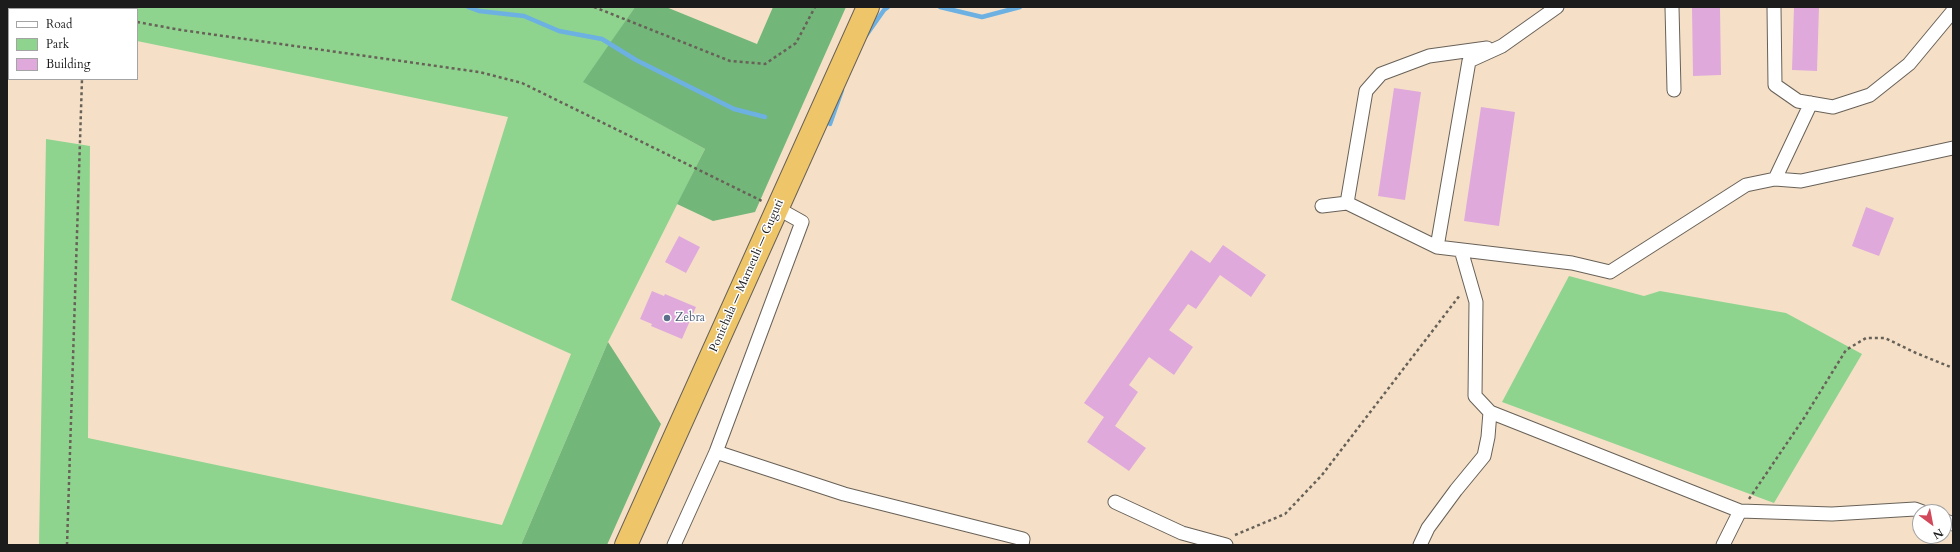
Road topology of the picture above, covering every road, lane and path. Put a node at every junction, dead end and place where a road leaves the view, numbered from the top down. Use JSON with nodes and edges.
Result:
{"nodes":[{"id":1,"x":594,"y":7,"type":"edge"},
{"id":2,"x":815,"y":7,"type":"edge"},
{"id":3,"x":868,"y":7,"type":"edge"},
{"id":4,"x":1557,"y":7,"type":"edge"},
{"id":5,"x":1672,"y":7,"type":"edge"},
{"id":6,"x":1774,"y":7,"type":"edge"},
{"id":7,"x":1953,"y":11,"type":"edge"},
{"id":8,"x":138,"y":22,"type":"edge"},
{"id":9,"x":1502,"y":46,"type":"junction"},
{"id":10,"x":82,"y":80,"type":"edge"},
{"id":11,"x":1674,"y":90,"type":"dead end"},
{"id":12,"x":1811,"y":103,"type":"junction"},
{"id":13,"x":1953,"y":148,"type":"edge"},
{"id":14,"x":1774,"y":179,"type":"junction"},
{"id":15,"x":1347,"y":203,"type":"junction"},
{"id":16,"x":1322,"y":206,"type":"dead end"},
{"id":17,"x":777,"y":208,"type":"junction"},
{"id":18,"x":1437,"y":247,"type":"junction"},
{"id":19,"x":1461,"y":250,"type":"junction"},
{"id":20,"x":1471,"y":282,"type":"junction"},
{"id":21,"x":1953,"y":368,"type":"edge"},
{"id":22,"x":1490,"y":412,"type":"junction"},
{"id":23,"x":716,"y":452,"type":"junction"},
{"id":24,"x":1115,"y":502,"type":"dead end"},
{"id":25,"x":1912,"y":509,"type":"edge"},
{"id":26,"x":1740,"y":510,"type":"junction"},
{"id":27,"x":1220,"y":544,"type":"edge"},
{"id":28,"x":68,"y":545,"type":"edge"},
{"id":29,"x":626,"y":545,"type":"edge"},
{"id":30,"x":674,"y":545,"type":"edge"},
{"id":31,"x":1022,"y":545,"type":"edge"},
{"id":32,"x":1420,"y":545,"type":"edge"},
{"id":33,"x":1723,"y":545,"type":"edge"}],
"edges":[{"from":1,"to":2,"type":"path"},
{"from":3,"to":17,"type":"highway","name":"Ponichala — Marneuli — Guguti"},
{"from":4,"to":9,"type":"street"},
{"from":5,"to":11,"type":"street"},
{"from":6,"to":12,"type":"street"},
{"from":7,"to":12,"type":"street"},
{"from":8,"to":17,"type":"path"},
{"from":9,"to":15,"type":"street"},
{"from":9,"to":18,"type":"street"},
{"from":10,"to":28,"type":"path"},
{"from":12,"to":14,"type":"street"},
{"from":13,"to":14,"type":"street"},
{"from":14,"to":19,"type":"street"},
{"from":15,"to":16,"type":"street"},
{"from":15,"to":18,"type":"street"},
{"from":17,"to":23,"type":"street"},
{"from":17,"to":29,"type":"highway","name":"Ponichala — Marneuli — Guguti"},
{"from":18,"to":19,"type":"street"},
{"from":19,"to":20,"type":"street"},
{"from":20,"to":22,"type":"street"},
{"from":20,"to":27,"type":"path"},
{"from":21,"to":26,"type":"path"},
{"from":22,"to":26,"type":"street"},
{"from":22,"to":32,"type":"street"},
{"from":23,"to":30,"type":"street"},
{"from":23,"to":31,"type":"street"},
{"from":24,"to":27,"type":"street"},
{"from":25,"to":26,"type":"street"},
{"from":26,"to":33,"type":"street"}]}
